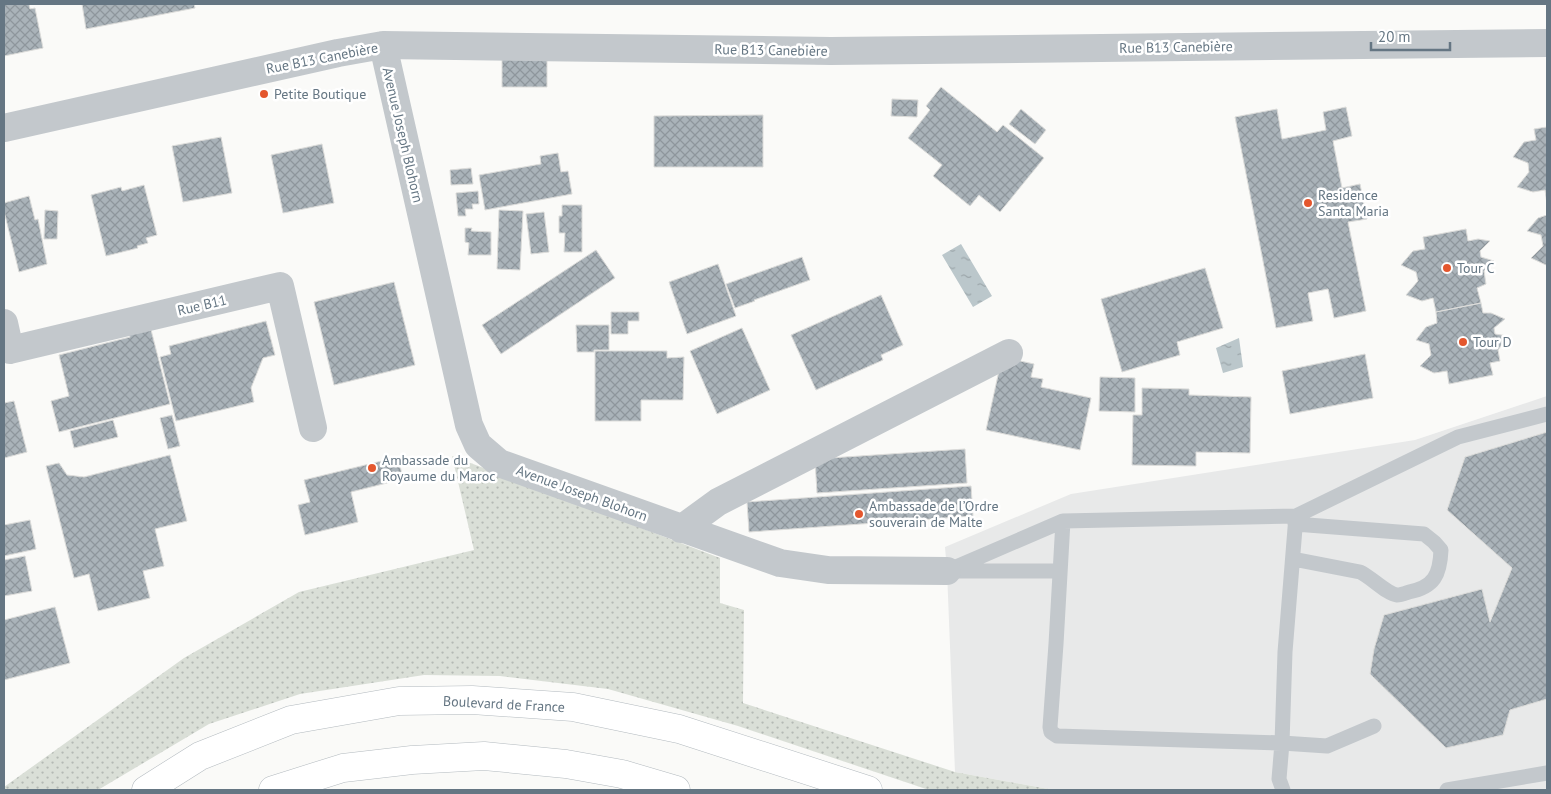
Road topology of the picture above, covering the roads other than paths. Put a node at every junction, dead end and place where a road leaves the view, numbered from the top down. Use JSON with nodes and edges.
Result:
{"nodes":[{"id":1,"x":1547,"y":43,"type":"edge"},
{"id":2,"x":383,"y":46,"type":"junction"},
{"id":3,"x":4,"y":128,"type":"edge"},
{"id":4,"x":4,"y":324,"type":"edge"},
{"id":5,"x":1009,"y":353,"type":"dead end"},
{"id":6,"x":1547,"y":414,"type":"edge"},
{"id":7,"x":313,"y":428,"type":"dead end"},
{"id":8,"x":1063,"y":520,"type":"junction"},
{"id":9,"x":1295,"y":520,"type":"junction"},
{"id":10,"x":681,"y":528,"type":"junction"},
{"id":11,"x":1292,"y":560,"type":"junction"},
{"id":12,"x":947,"y":571,"type":"junction"},
{"id":13,"x":1060,"y":571,"type":"junction"},
{"id":14,"x":1374,"y":726,"type":"dead end"},
{"id":15,"x":1282,"y":743,"type":"junction"},
{"id":16,"x":1547,"y":773,"type":"edge"},
{"id":17,"x":146,"y":790,"type":"edge"},
{"id":18,"x":272,"y":790,"type":"edge"},
{"id":19,"x":676,"y":790,"type":"edge"},
{"id":20,"x":868,"y":790,"type":"edge"},
{"id":21,"x":1283,"y":790,"type":"edge"},
{"id":22,"x":1447,"y":790,"type":"edge"}],
"edges":[{"from":1,"to":2,"type":"street","name":"Rue B13 Canebière"},
{"from":2,"to":3,"type":"street","name":"Rue B13 Canebière"},
{"from":2,"to":10,"type":"street","name":"Avenue Joseph Blohorn"},
{"from":4,"to":7,"type":"street","name":"Rue B11"},
{"from":5,"to":10,"type":"street"},
{"from":6,"to":9,"type":"lane"},
{"from":8,"to":9,"type":"lane"},
{"from":8,"to":12,"type":"lane"},
{"from":8,"to":13,"type":"lane"},
{"from":9,"to":11,"type":"lane"},
{"from":9,"to":11,"type":"lane"},
{"from":10,"to":12,"type":"street","name":"Avenue Joseph Blohorn"},
{"from":11,"to":15,"type":"lane"},
{"from":12,"to":13,"type":"lane"},
{"from":13,"to":15,"type":"lane"},
{"from":14,"to":15,"type":"lane"},
{"from":15,"to":21,"type":"lane"},
{"from":16,"to":22,"type":"lane"},
{"from":17,"to":20,"type":"main road","name":"Boulevard de France"},
{"from":18,"to":19,"type":"main road"}]}
